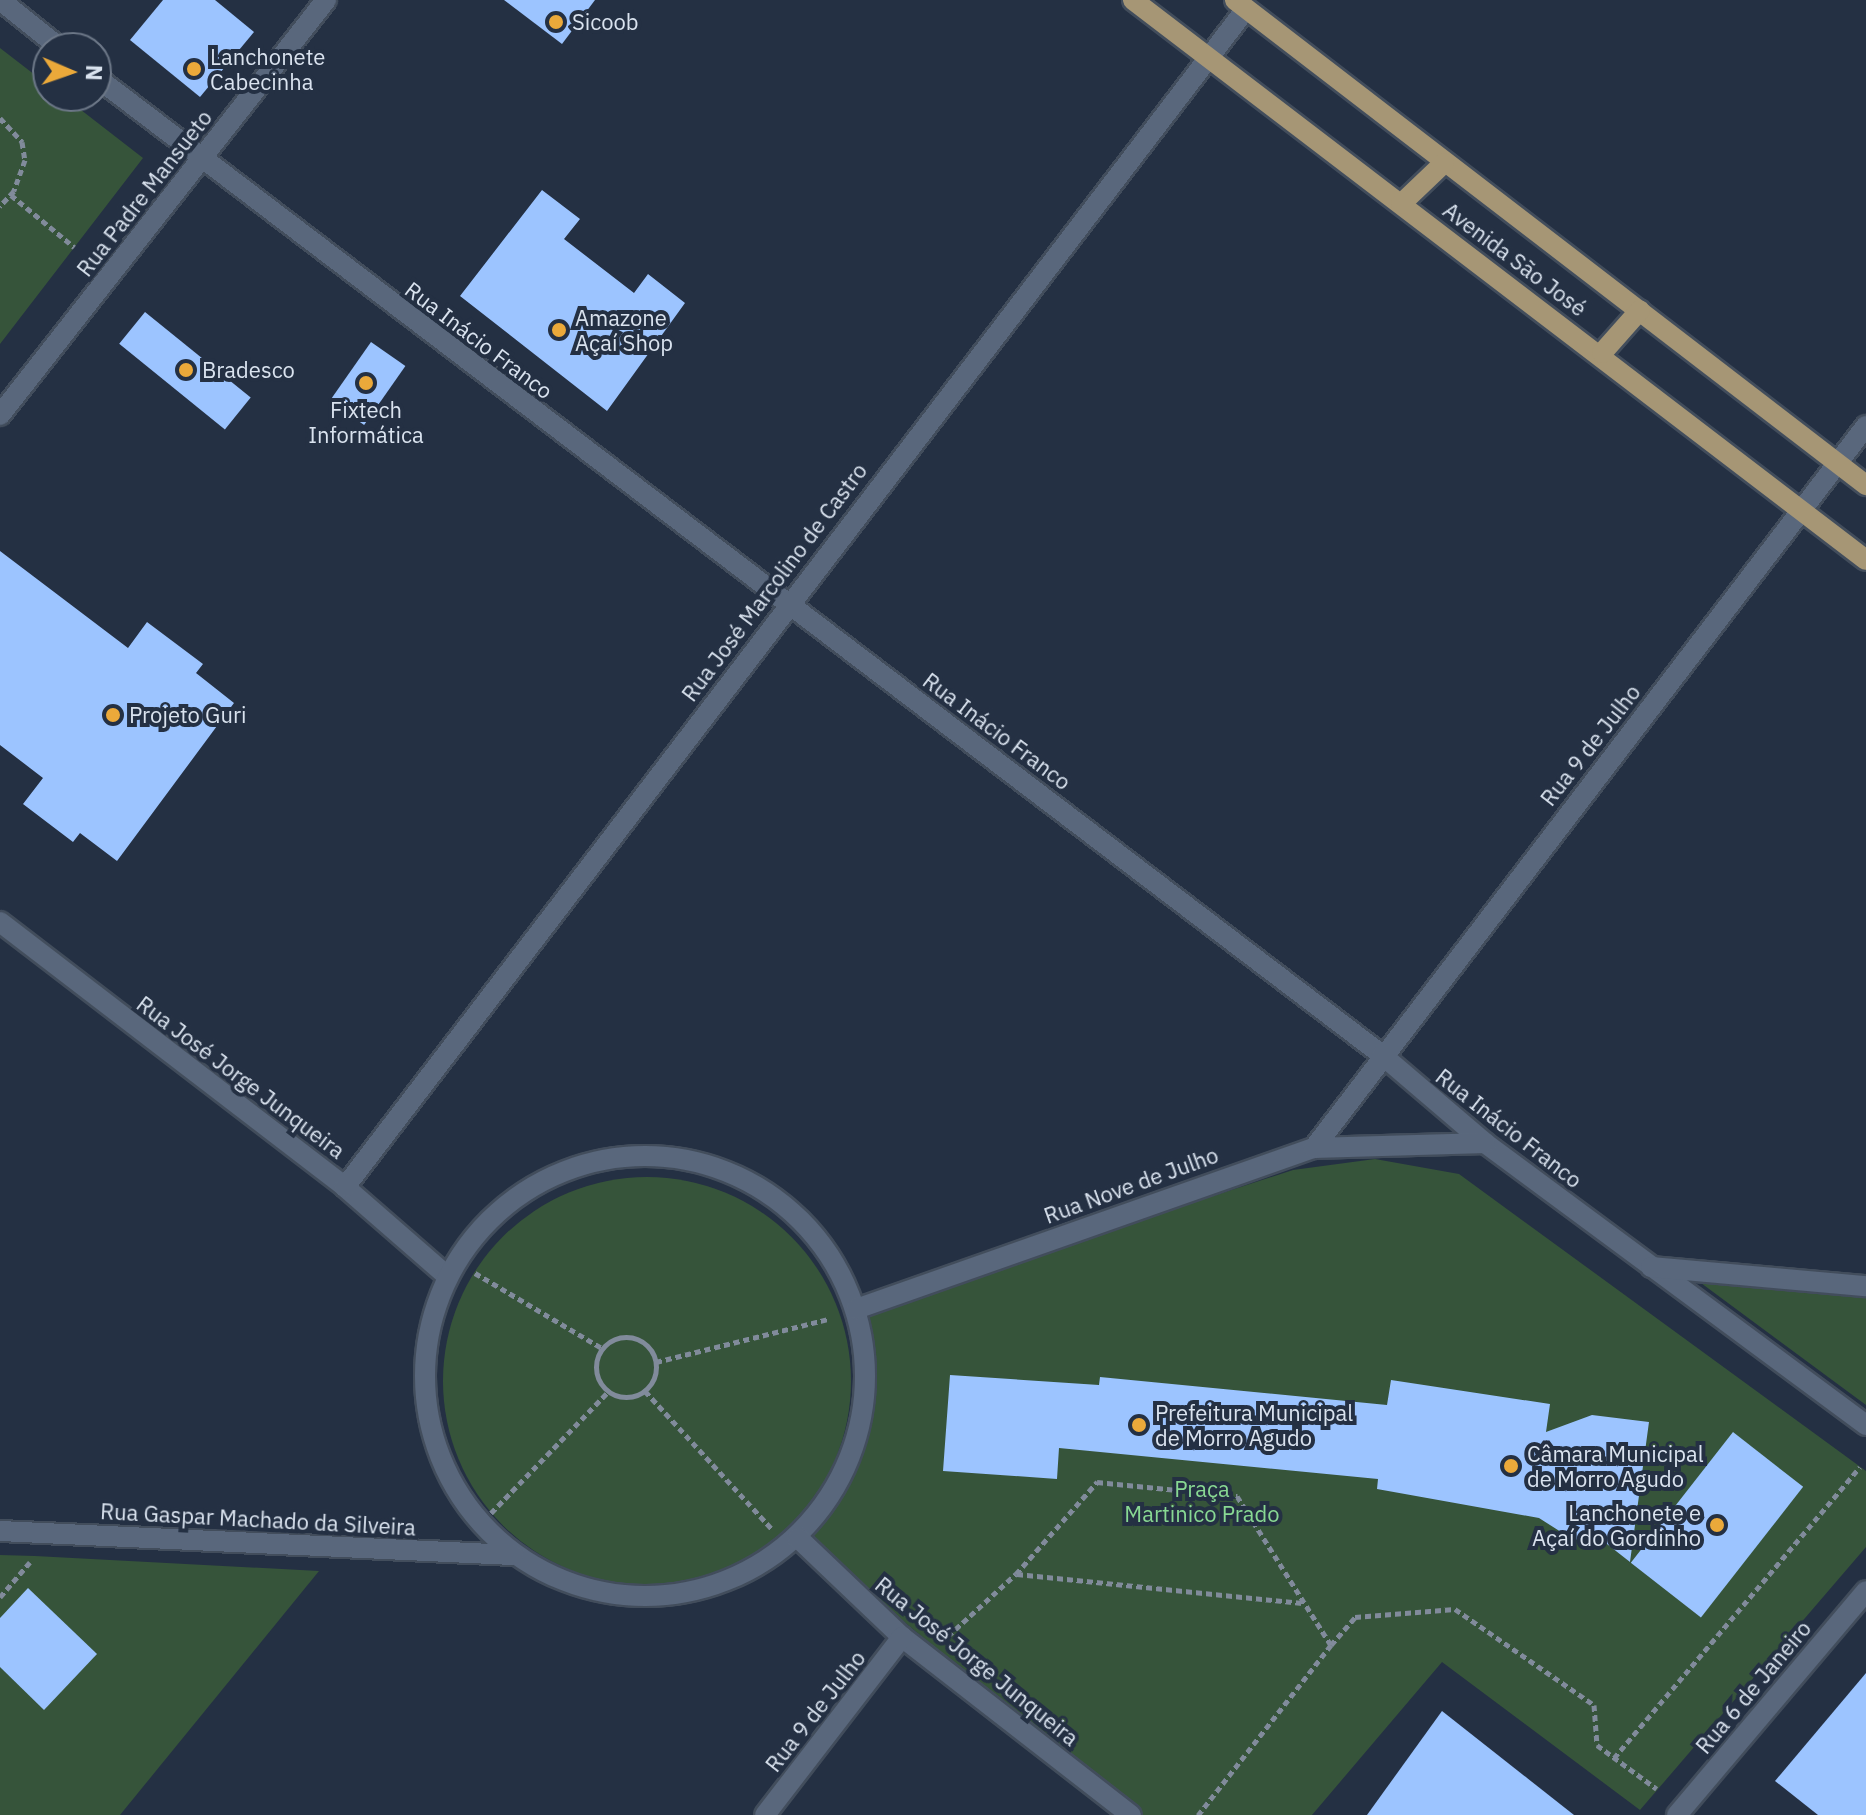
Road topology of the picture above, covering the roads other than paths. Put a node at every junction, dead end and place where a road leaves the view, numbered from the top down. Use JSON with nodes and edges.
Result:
{"nodes":[{"id":1,"x":0,"y":0,"type":"edge"},
{"id":2,"x":326,"y":0,"type":"edge"},
{"id":3,"x":1133,"y":0,"type":"edge"},
{"id":4,"x":1240,"y":4,"type":"edge"},
{"id":5,"x":40,"y":32,"type":"edge"},
{"id":6,"x":1203,"y":59,"type":"junction"},
{"id":7,"x":112,"y":90,"type":"edge"},
{"id":8,"x":200,"y":160,"type":"junction"},
{"id":9,"x":1444,"y":163,"type":"junction"},
{"id":10,"x":1401,"y":204,"type":"junction"},
{"id":11,"x":1640,"y":310,"type":"junction"},
{"id":12,"x":1602,"y":353,"type":"junction"},
{"id":13,"x":0,"y":415,"type":"edge"},
{"id":14,"x":1866,"y":426,"type":"edge"},
{"id":15,"x":1837,"y":463,"type":"junction"},
{"id":16,"x":1866,"y":485,"type":"edge"},
{"id":17,"x":1802,"y":509,"type":"junction"},
{"id":18,"x":1866,"y":560,"type":"edge"},
{"id":19,"x":789,"y":602,"type":"junction"},
{"id":20,"x":0,"y":922,"type":"edge"},
{"id":21,"x":1382,"y":1055,"type":"junction"},
{"id":22,"x":1485,"y":1143,"type":"junction"},
{"id":23,"x":1314,"y":1148,"type":"junction"},
{"id":24,"x":345,"y":1187,"type":"junction"},
{"id":25,"x":1651,"y":1267,"type":"junction"},
{"id":26,"x":447,"y":1276,"type":"junction"},
{"id":27,"x":1866,"y":1286,"type":"edge"},
{"id":28,"x":848,"y":1312,"type":"junction"},
{"id":29,"x":1866,"y":1425,"type":"edge"},
{"id":30,"x":0,"y":1531,"type":"edge"},
{"id":31,"x":788,"y":1537,"type":"junction"},
{"id":32,"x":513,"y":1555,"type":"junction"},
{"id":33,"x":1866,"y":1591,"type":"edge"},
{"id":34,"x":902,"y":1637,"type":"junction"},
{"id":35,"x":765,"y":1815,"type":"edge"},
{"id":36,"x":1131,"y":1815,"type":"edge"},
{"id":37,"x":1677,"y":1815,"type":"edge"}],
"edges":[{"from":1,"to":5,"type":"street"},
{"from":2,"to":8,"type":"street","name":"Rua Padre Mansueto"},
{"from":3,"to":6,"type":"main road","name":"Avenida São José"},
{"from":4,"to":6,"type":"street","name":"Rua José Marcolino de Castro"},
{"from":4,"to":9,"type":"main road","name":"Avenida São José"},
{"from":6,"to":10,"type":"main road","name":"Avenida São José"},
{"from":6,"to":19,"type":"street","name":"Rua José Marcolino de Castro"},
{"from":7,"to":8,"type":"street","name":"Rua Inácio Franco"},
{"from":8,"to":13,"type":"street","name":"Rua Padre Mansueto"},
{"from":8,"to":19,"type":"street","name":"Rua Inácio Franco"},
{"from":9,"to":10,"type":"main road"},
{"from":9,"to":11,"type":"main road","name":"Avenida São José"},
{"from":10,"to":12,"type":"main road","name":"Avenida São José"},
{"from":11,"to":12,"type":"main road"},
{"from":11,"to":15,"type":"main road","name":"Avenida São José"},
{"from":12,"to":17,"type":"main road","name":"Avenida São José"},
{"from":14,"to":15,"type":"street","name":"Rua 9 de Julho"},
{"from":15,"to":16,"type":"main road","name":"Avenida São José"},
{"from":15,"to":17,"type":"street","name":"Rua 9 de Julho"},
{"from":17,"to":18,"type":"main road","name":"Avenida São José"},
{"from":17,"to":21,"type":"street","name":"Rua 9 de Julho"},
{"from":19,"to":21,"type":"street","name":"Rua Inácio Franco"},
{"from":19,"to":24,"type":"street","name":"Rua José Marcolino de Castro"},
{"from":20,"to":24,"type":"street","name":"Rua José Jorge Junqueira"},
{"from":21,"to":22,"type":"street","name":"Rua Inácio Franco"},
{"from":21,"to":23,"type":"street"},
{"from":22,"to":23,"type":"street","name":"Rua Nove de Julho"},
{"from":22,"to":25,"type":"street","name":"Rua Inácio Franco"},
{"from":23,"to":28,"type":"street","name":"Rua Nove de Julho"},
{"from":24,"to":26,"type":"street","name":"Rua José Jorge Junqueira"},
{"from":25,"to":27,"type":"street"},
{"from":25,"to":29,"type":"street","name":"Rua Inácio Franco"},
{"from":26,"to":28,"type":"street"},
{"from":26,"to":32,"type":"street"},
{"from":28,"to":31,"type":"street"},
{"from":30,"to":32,"type":"street","name":"Rua Gaspar Machado da Silveira"},
{"from":31,"to":32,"type":"street"},
{"from":31,"to":34,"type":"street","name":"Rua José Jorge Junqueira"},
{"from":33,"to":37,"type":"street","name":"Rua 6 de Janeiro"},
{"from":34,"to":35,"type":"street","name":"Rua 9 de Julho"},
{"from":34,"to":36,"type":"street","name":"Rua José Jorge Junqueira"}]}
